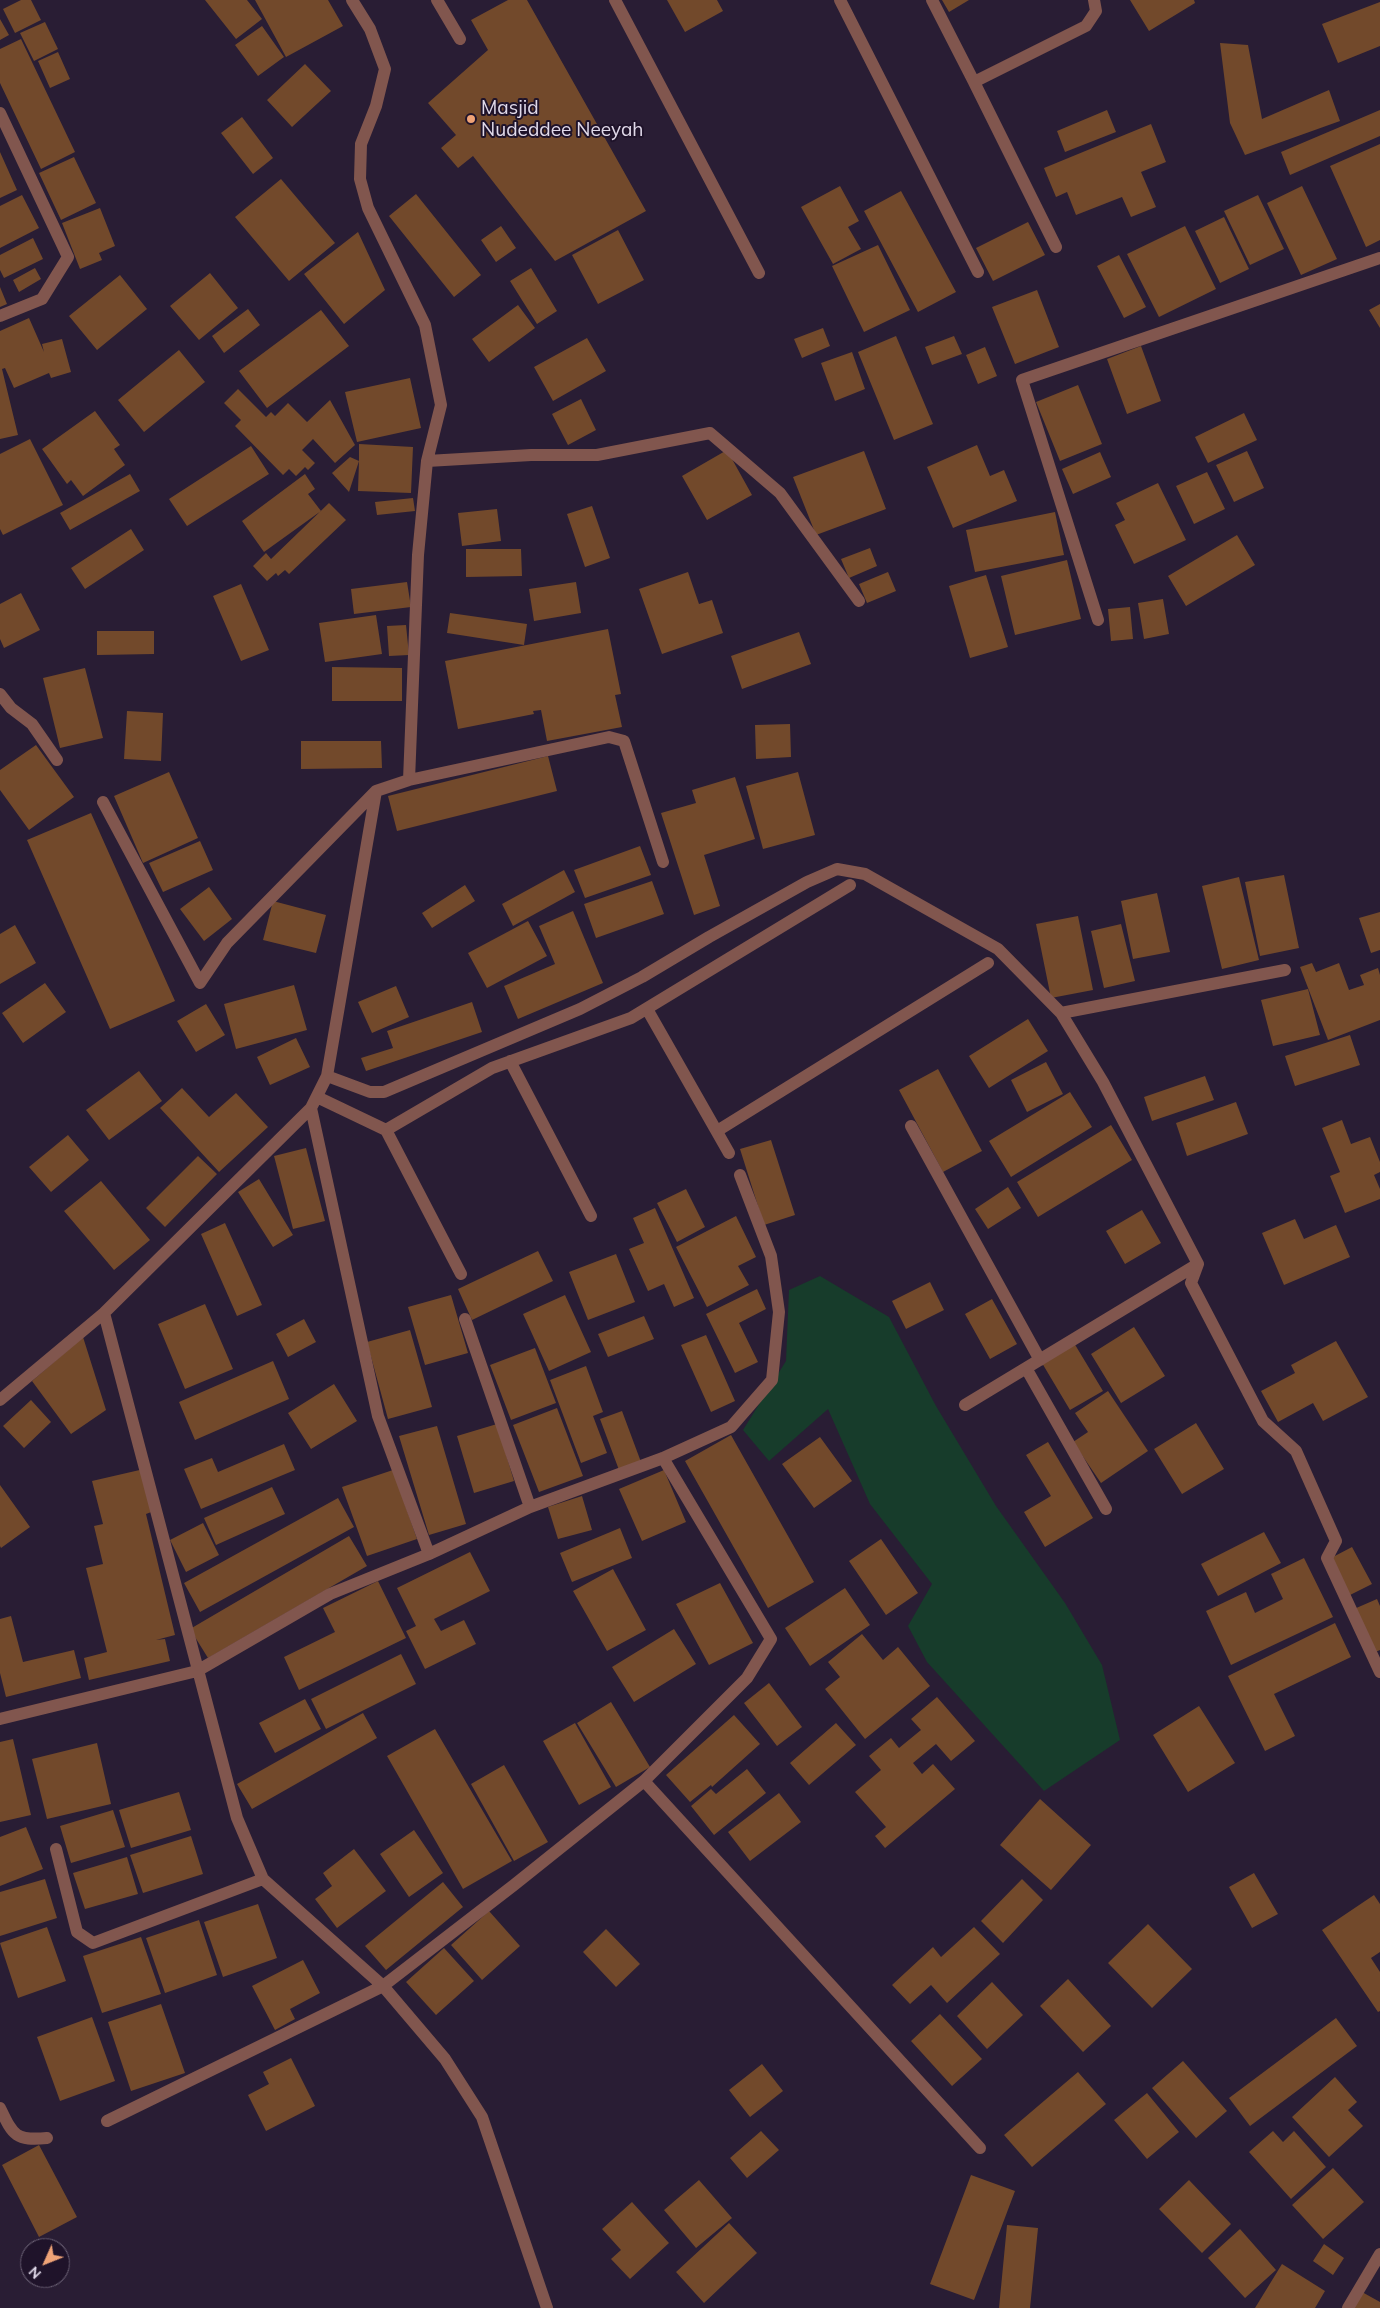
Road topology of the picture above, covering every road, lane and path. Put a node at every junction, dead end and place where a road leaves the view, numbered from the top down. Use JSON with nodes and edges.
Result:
{"nodes":[{"id":1,"x":352,"y":0,"type":"edge"},
{"id":2,"x":437,"y":0,"type":"edge"},
{"id":3,"x":614,"y":0,"type":"edge"},
{"id":4,"x":840,"y":0,"type":"edge"},
{"id":5,"x":932,"y":0,"type":"edge"},
{"id":6,"x":1094,"y":0,"type":"edge"},
{"id":7,"x":460,"y":40,"type":"dead end"},
{"id":8,"x":974,"y":82,"type":"junction"},
{"id":9,"x":0,"y":114,"type":"edge"},
{"id":10,"x":1056,"y":247,"type":"dead end"},
{"id":11,"x":1380,"y":258,"type":"edge"},
{"id":12,"x":978,"y":272,"type":"dead end"},
{"id":13,"x":759,"y":274,"type":"dead end"},
{"id":14,"x":0,"y":316,"type":"edge"},
{"id":15,"x":427,"y":461,"type":"junction"},
{"id":16,"x":859,"y":601,"type":"dead end"},
{"id":17,"x":1098,"y":620,"type":"dead end"},
{"id":18,"x":0,"y":694,"type":"edge"},
{"id":19,"x":57,"y":760,"type":"dead end"},
{"id":20,"x":409,"y":780,"type":"junction"},
{"id":21,"x":376,"y":791,"type":"junction"},
{"id":22,"x":103,"y":802,"type":"dead end"},
{"id":23,"x":663,"y":862,"type":"dead end"},
{"id":24,"x":850,"y":885,"type":"dead end"},
{"id":25,"x":988,"y":964,"type":"dead end"},
{"id":26,"x":1285,"y":970,"type":"dead end"},
{"id":27,"x":647,"y":1008,"type":"junction"},
{"id":28,"x":1060,"y":1013,"type":"junction"},
{"id":29,"x":510,"y":1061,"type":"junction"},
{"id":30,"x":327,"y":1076,"type":"junction"},
{"id":31,"x":314,"y":1103,"type":"junction"},
{"id":32,"x":911,"y":1126,"type":"dead end"},
{"id":33,"x":386,"y":1130,"type":"junction"},
{"id":34,"x":717,"y":1131,"type":"junction"},
{"id":35,"x":729,"y":1153,"type":"dead end"},
{"id":36,"x":740,"y":1175,"type":"dead end"},
{"id":37,"x":591,"y":1216,"type":"dead end"},
{"id":38,"x":1198,"y":1264,"type":"junction"},
{"id":39,"x":461,"y":1274,"type":"dead end"},
{"id":40,"x":104,"y":1313,"type":"junction"},
{"id":41,"x":465,"y":1319,"type":"dead end"},
{"id":42,"x":1040,"y":1360,"type":"junction"},
{"id":43,"x":1026,"y":1368,"type":"junction"},
{"id":44,"x":0,"y":1400,"type":"edge"},
{"id":45,"x":965,"y":1405,"type":"dead end"},
{"id":46,"x":663,"y":1458,"type":"junction"},
{"id":47,"x":530,"y":1507,"type":"junction"},
{"id":48,"x":1106,"y":1509,"type":"dead end"},
{"id":49,"x":429,"y":1554,"type":"junction"},
{"id":50,"x":197,"y":1670,"type":"junction"},
{"id":51,"x":1380,"y":1672,"type":"edge"},
{"id":52,"x":0,"y":1719,"type":"edge"},
{"id":53,"x":644,"y":1781,"type":"junction"},
{"id":54,"x":56,"y":1849,"type":"dead end"},
{"id":55,"x":263,"y":1879,"type":"junction"},
{"id":56,"x":383,"y":1986,"type":"junction"},
{"id":57,"x":0,"y":2108,"type":"edge"},
{"id":58,"x":108,"y":2121,"type":"dead end"},
{"id":59,"x":47,"y":2138,"type":"dead end"},
{"id":60,"x":980,"y":2148,"type":"dead end"},
{"id":61,"x":1380,"y":2254,"type":"edge"},
{"id":62,"x":547,"y":2308,"type":"edge"},
{"id":63,"x":1348,"y":2308,"type":"edge"}],
"edges":[{"from":1,"to":15,"type":"street"},
{"from":2,"to":7,"type":"street"},
{"from":3,"to":13,"type":"street"},
{"from":4,"to":12,"type":"street"},
{"from":5,"to":8,"type":"street"},
{"from":6,"to":8,"type":"street"},
{"from":8,"to":10,"type":"street"},
{"from":9,"to":14,"type":"street"},
{"from":11,"to":17,"type":"street"},
{"from":15,"to":16,"type":"street"},
{"from":15,"to":20,"type":"street"},
{"from":18,"to":19,"type":"street"},
{"from":20,"to":21,"type":"street"},
{"from":20,"to":23,"type":"street"},
{"from":21,"to":22,"type":"street"},
{"from":21,"to":30,"type":"street"},
{"from":24,"to":27,"type":"street"},
{"from":25,"to":34,"type":"street"},
{"from":26,"to":28,"type":"street"},
{"from":27,"to":29,"type":"street"},
{"from":27,"to":34,"type":"street"},
{"from":28,"to":30,"type":"street"},
{"from":28,"to":38,"type":"street"},
{"from":29,"to":33,"type":"street"},
{"from":29,"to":37,"type":"street"},
{"from":30,"to":31,"type":"street"},
{"from":31,"to":33,"type":"street"},
{"from":31,"to":40,"type":"street"},
{"from":31,"to":49,"type":"street"},
{"from":32,"to":42,"type":"street"},
{"from":33,"to":39,"type":"street"},
{"from":34,"to":35,"type":"street"},
{"from":36,"to":46,"type":"street"},
{"from":38,"to":42,"type":"street"},
{"from":38,"to":51,"type":"street"},
{"from":40,"to":44,"type":"street"},
{"from":40,"to":50,"type":"street"},
{"from":41,"to":47,"type":"street"},
{"from":42,"to":43,"type":"street"},
{"from":43,"to":45,"type":"street"},
{"from":43,"to":48,"type":"street"},
{"from":46,"to":47,"type":"street"},
{"from":46,"to":53,"type":"street"},
{"from":47,"to":49,"type":"street"},
{"from":49,"to":50,"type":"street"},
{"from":50,"to":52,"type":"street"},
{"from":50,"to":55,"type":"street"},
{"from":53,"to":56,"type":"street"},
{"from":53,"to":60,"type":"street"},
{"from":54,"to":55,"type":"street"},
{"from":55,"to":56,"type":"street"},
{"from":56,"to":58,"type":"street"},
{"from":56,"to":62,"type":"street"},
{"from":57,"to":59,"type":"street"},
{"from":61,"to":63,"type":"street"}]}
